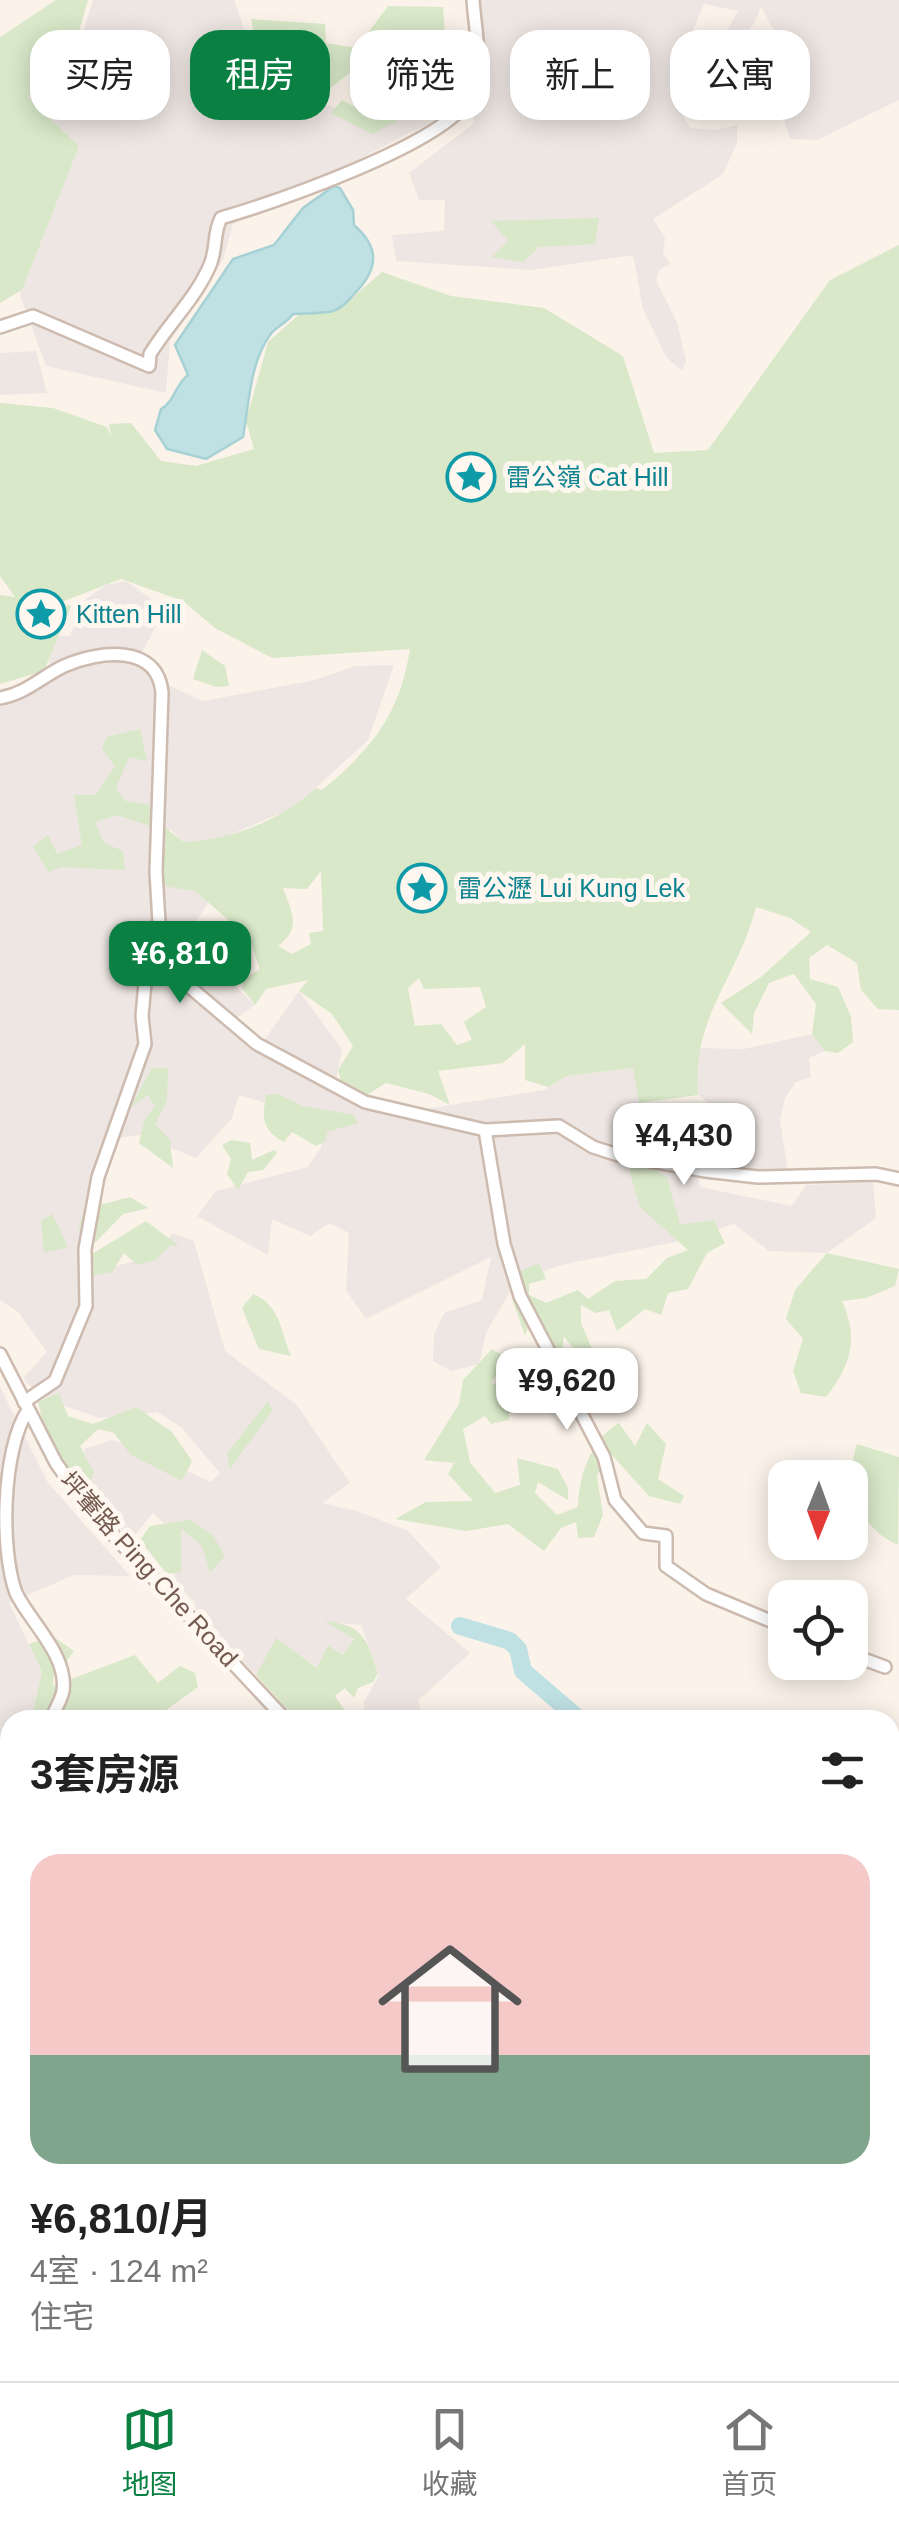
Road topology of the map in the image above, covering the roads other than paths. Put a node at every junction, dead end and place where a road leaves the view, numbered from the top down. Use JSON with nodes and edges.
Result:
{"nodes":[{"id":1,"x":473,"y":0,"type":"edge"},
{"id":2,"x":0,"y":327,"type":"edge"},
{"id":3,"x":0,"y":698,"type":"edge"},
{"id":4,"x":161,"y":956,"type":"junction"},
{"id":5,"x":485,"y":1130,"type":"junction"},
{"id":6,"x":899,"y":1180,"type":"edge"},
{"id":7,"x":0,"y":1354,"type":"edge"},
{"id":8,"x":26,"y":1406,"type":"junction"},
{"id":9,"x":768,"y":1619,"type":"edge"},
{"id":10,"x":868,"y":1661,"type":"edge"},
{"id":11,"x":884,"y":1667,"type":"dead end"},
{"id":12,"x":55,"y":1710,"type":"edge"},
{"id":13,"x":277,"y":1710,"type":"edge"}],
"edges":[{"from":1,"to":2,"type":"street"},
{"from":3,"to":4,"type":"street"},
{"from":4,"to":5,"type":"street"},
{"from":4,"to":8,"type":"street"},
{"from":5,"to":6,"type":"street"},
{"from":5,"to":9,"type":"street"},
{"from":7,"to":8,"type":"street","name":"坪輋路 Ping Che Road"},
{"from":8,"to":12,"type":"street"},
{"from":8,"to":13,"type":"street","name":"坪輋路 Ping Che Road"},
{"from":10,"to":11,"type":"street"}]}
